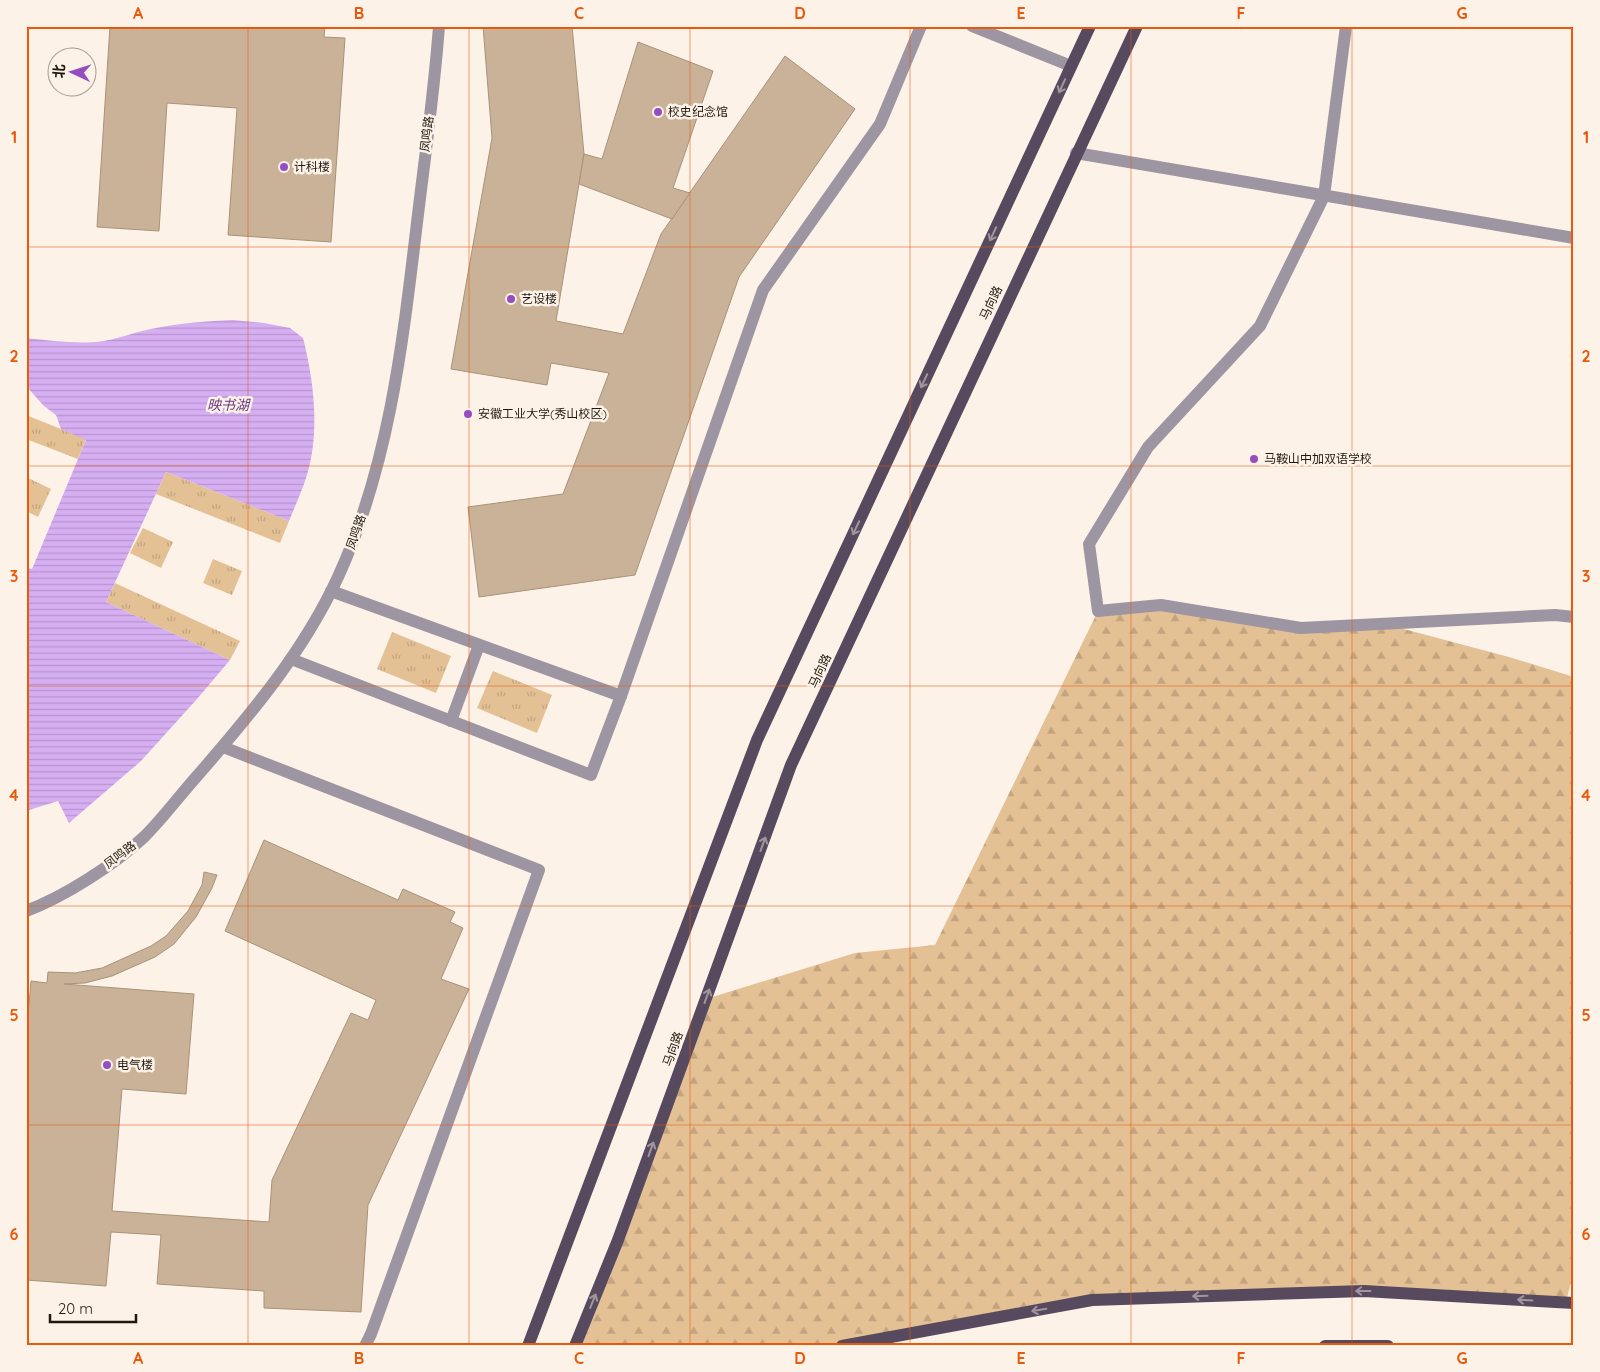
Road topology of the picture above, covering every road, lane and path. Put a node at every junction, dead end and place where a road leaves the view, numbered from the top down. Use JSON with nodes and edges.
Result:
{"nodes":[{"id":1,"x":439,"y":26,"type":"edge"},
{"id":2,"x":921,"y":26,"type":"edge"},
{"id":3,"x":972,"y":26,"type":"edge"},
{"id":4,"x":1090,"y":26,"type":"edge"},
{"id":5,"x":1137,"y":26,"type":"edge"},
{"id":6,"x":1346,"y":26,"type":"edge"},
{"id":7,"x":1071,"y":66,"type":"junction"},
{"id":8,"x":1076,"y":153,"type":"junction"},
{"id":9,"x":1324,"y":196,"type":"junction"},
{"id":10,"x":1574,"y":238,"type":"edge"},
{"id":11,"x":331,"y":591,"type":"junction"},
{"id":12,"x":1574,"y":617,"type":"edge"},
{"id":13,"x":479,"y":645,"type":"junction"},
{"id":14,"x":291,"y":659,"type":"junction"},
{"id":15,"x":621,"y":696,"type":"junction"},
{"id":16,"x":451,"y":721,"type":"junction"},
{"id":17,"x":223,"y":747,"type":"junction"},
{"id":18,"x":26,"y":911,"type":"edge"},
{"id":19,"x":1574,"y":1302,"type":"edge"},
{"id":20,"x":366,"y":1346,"type":"edge"},
{"id":21,"x":528,"y":1346,"type":"edge"},
{"id":22,"x":575,"y":1346,"type":"edge"},
{"id":23,"x":842,"y":1346,"type":"edge"},
{"id":24,"x":1325,"y":1346,"type":"edge"},
{"id":25,"x":1388,"y":1346,"type":"edge"}],
"edges":[{"from":1,"to":11,"type":"street","name":"凤鸣路"},
{"from":2,"to":15,"type":"street"},
{"from":3,"to":7,"type":"street"},
{"from":4,"to":7,"type":"main road"},
{"from":5,"to":8,"type":"main road","name":"马向路"},
{"from":6,"to":9,"type":"street"},
{"from":7,"to":21,"type":"main road","one_way":true},
{"from":8,"to":9,"type":"street"},
{"from":22,"to":8,"type":"main road","name":"马向路","one_way":true},
{"from":9,"to":10,"type":"street"},
{"from":9,"to":12,"type":"street"},
{"from":11,"to":13,"type":"street"},
{"from":11,"to":14,"type":"street","name":"凤鸣路"},
{"from":13,"to":15,"type":"street"},
{"from":13,"to":16,"type":"street"},
{"from":14,"to":16,"type":"street"},
{"from":14,"to":17,"type":"street","name":"凤鸣路"},
{"from":15,"to":16,"type":"street"},
{"from":17,"to":18,"type":"street","name":"凤鸣路"},
{"from":17,"to":20,"type":"street"},
{"from":19,"to":23,"type":"main road","one_way":true},
{"from":24,"to":25,"type":"main road"}]}
